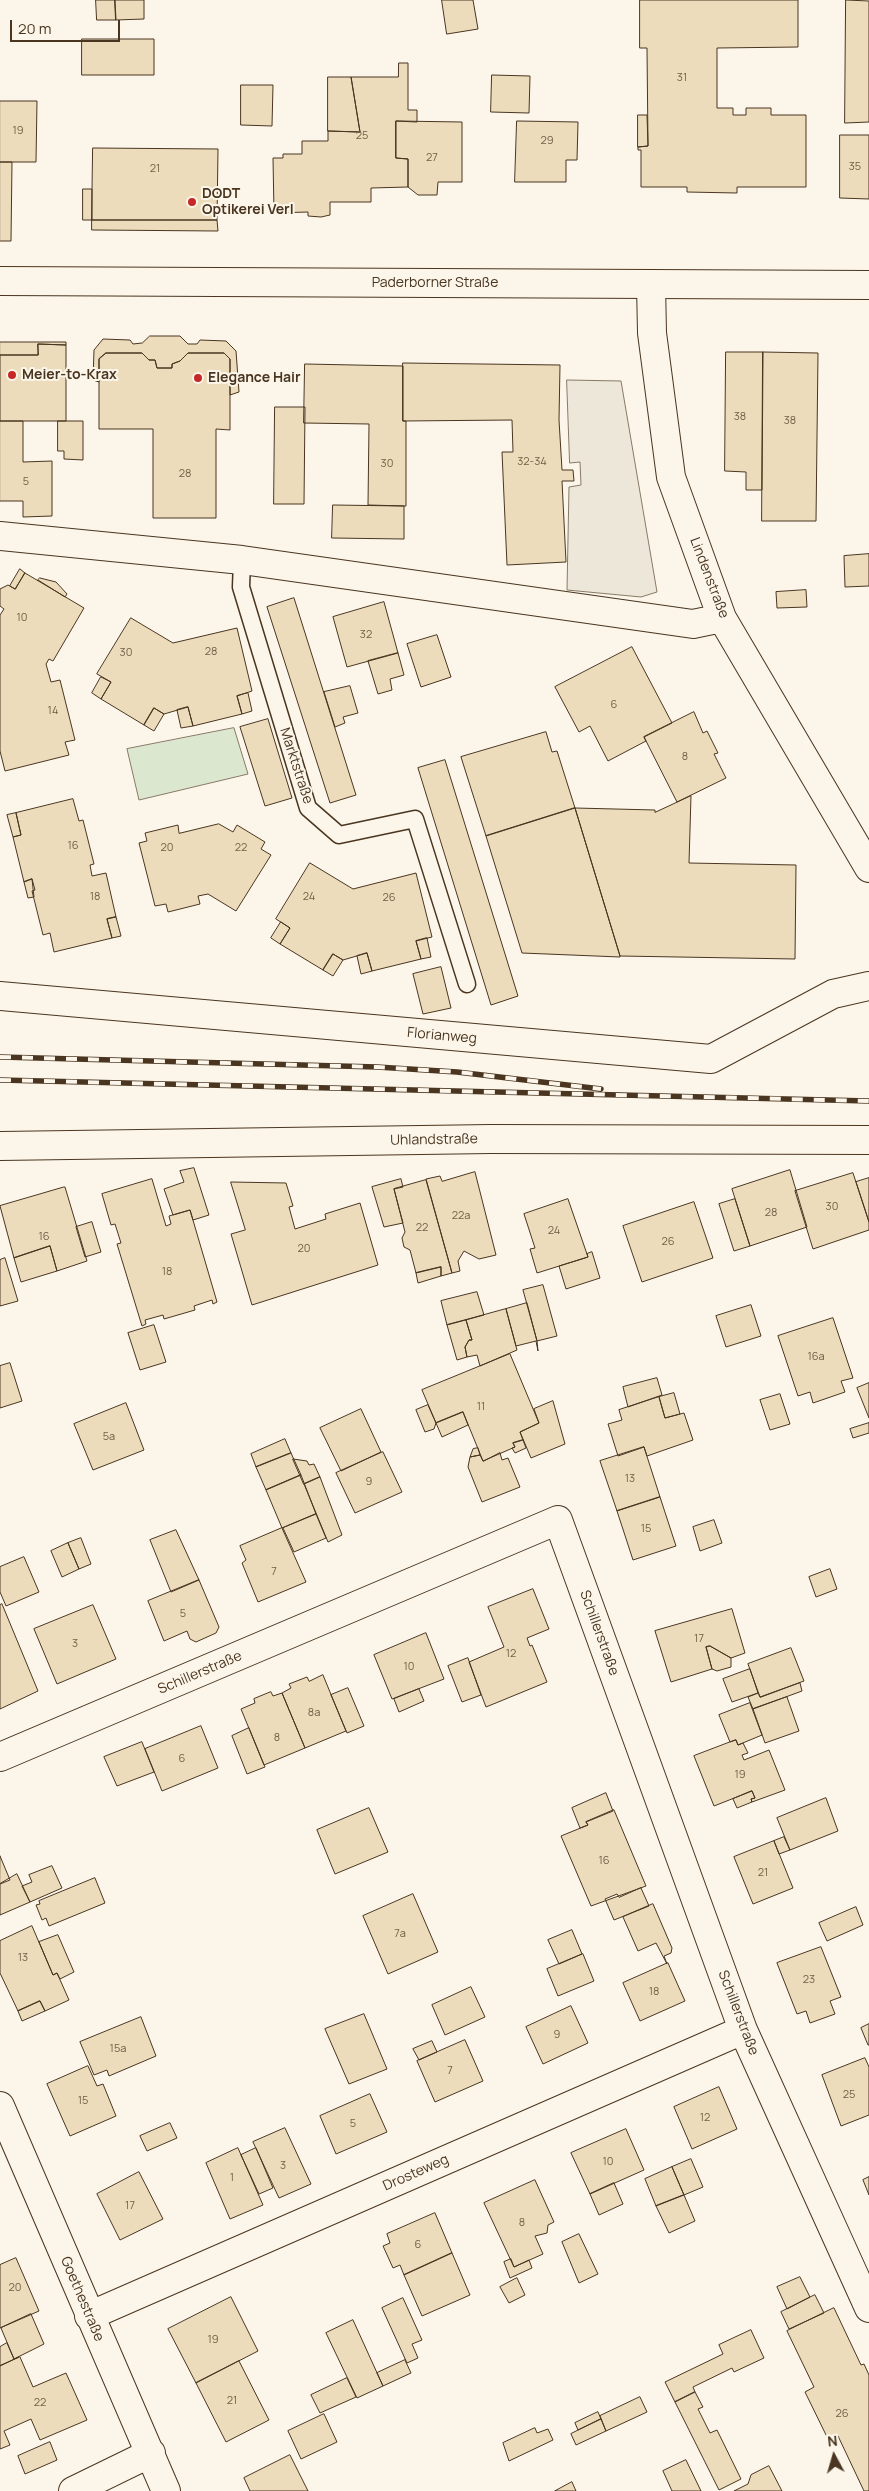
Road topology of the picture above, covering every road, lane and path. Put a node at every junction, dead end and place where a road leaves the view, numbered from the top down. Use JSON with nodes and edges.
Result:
{"nodes":[{"id":1,"x":0,"y":281,"type":"edge"},
{"id":2,"x":651,"y":284,"type":"junction"},
{"id":3,"x":869,"y":285,"type":"edge"},
{"id":4,"x":0,"y":536,"type":"edge"},
{"id":5,"x":242,"y":560,"type":"junction"},
{"id":6,"x":722,"y":618,"type":"junction"},
{"id":7,"x":869,"y":868,"type":"edge"},
{"id":8,"x":466,"y":984,"type":"dead end"},
{"id":9,"x":869,"y":986,"type":"edge"},
{"id":10,"x":0,"y":996,"type":"edge"},
{"id":11,"x":869,"y":1140,"type":"edge"},
{"id":12,"x":0,"y":1146,"type":"edge"},
{"id":13,"x":0,"y":1757,"type":"edge"},
{"id":14,"x":742,"y":2030,"type":"junction"},
{"id":15,"x":0,"y":2106,"type":"edge"},
{"id":16,"x":869,"y":2308,"type":"edge"},
{"id":17,"x":89,"y":2316,"type":"junction"},
{"id":18,"x":151,"y":2453,"type":"junction"},
{"id":19,"x":73,"y":2491,"type":"edge"},
{"id":20,"x":166,"y":2491,"type":"edge"}],
"edges":[{"from":1,"to":2,"type":"street","name":"Paderborner Straße"},
{"from":2,"to":3,"type":"street","name":"Paderborner Straße"},
{"from":2,"to":6,"type":"street","name":"Lindenstraße"},
{"from":4,"to":5,"type":"street"},
{"from":5,"to":6,"type":"street"},
{"from":5,"to":8,"type":"lane","name":"Marktstraße"},
{"from":6,"to":7,"type":"street","name":"Lindenstraße"},
{"from":9,"to":10,"type":"street","name":"Florianweg"},
{"from":11,"to":12,"type":"street","name":"Uhlandstraße"},
{"from":13,"to":14,"type":"street","name":"Schillerstraße"},
{"from":14,"to":16,"type":"street","name":"Schillerstraße"},
{"from":14,"to":17,"type":"street","name":"Drosteweg"},
{"from":15,"to":17,"type":"street","name":"Goethestraße"},
{"from":17,"to":18,"type":"street","name":"Goethestraße"},
{"from":18,"to":19,"type":"street"},
{"from":18,"to":20,"type":"street","name":"Goethestraße"}]}
